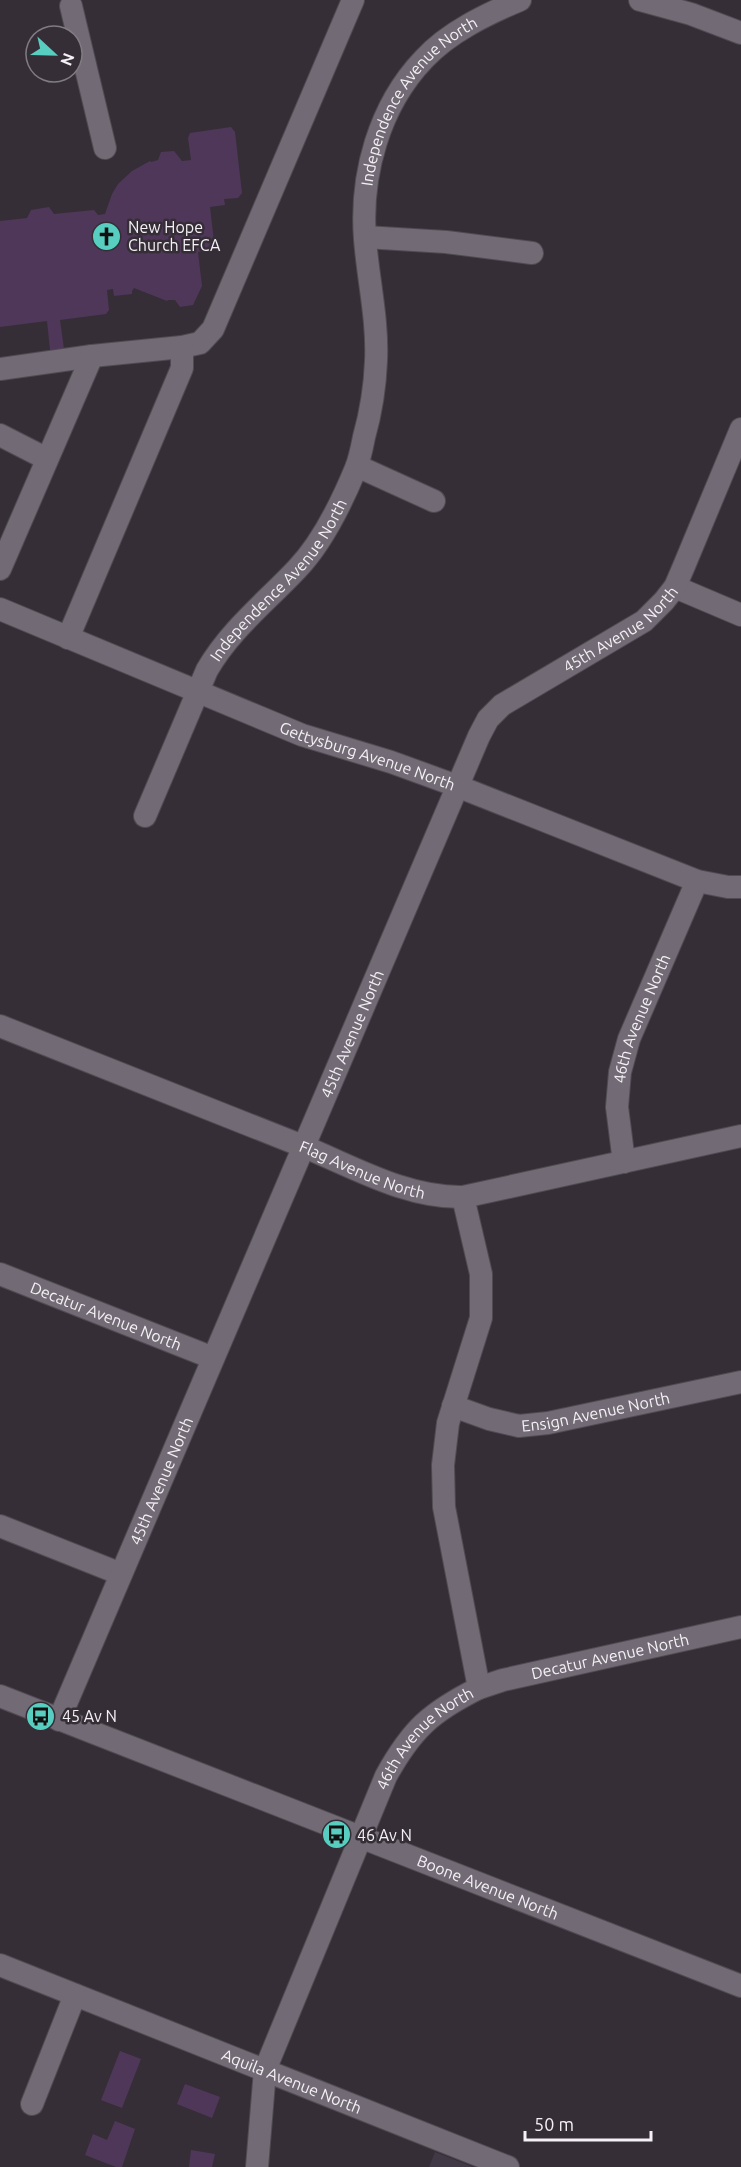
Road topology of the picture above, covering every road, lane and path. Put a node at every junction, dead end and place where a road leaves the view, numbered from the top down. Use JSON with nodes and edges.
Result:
{"nodes":[{"id":1,"x":353,"y":0,"type":"edge"},
{"id":2,"x":520,"y":0,"type":"edge"},
{"id":3,"x":640,"y":0,"type":"edge"},
{"id":4,"x":71,"y":6,"type":"dead end"},
{"id":5,"x":741,"y":33,"type":"edge"},
{"id":6,"x":105,"y":148,"type":"dead end"},
{"id":7,"x":365,"y":237,"type":"junction"},
{"id":8,"x":532,"y":253,"type":"dead end"},
{"id":9,"x":182,"y":347,"type":"junction"},
{"id":10,"x":92,"y":356,"type":"junction"},
{"id":11,"x":0,"y":369,"type":"edge"},
{"id":12,"x":741,"y":429,"type":"edge"},
{"id":13,"x":0,"y":435,"type":"edge"},
{"id":14,"x":47,"y":459,"type":"junction"},
{"id":15,"x":357,"y":466,"type":"junction"},
{"id":16,"x":434,"y":501,"type":"dead end"},
{"id":17,"x":0,"y":569,"type":"edge"},
{"id":18,"x":675,"y":586,"type":"junction"},
{"id":19,"x":0,"y":609,"type":"edge"},
{"id":20,"x":741,"y":615,"type":"edge"},
{"id":21,"x":68,"y":638,"type":"junction"},
{"id":22,"x":197,"y":692,"type":"junction"},
{"id":23,"x":457,"y":786,"type":"junction"},
{"id":24,"x":146,"y":816,"type":"dead end"},
{"id":25,"x":697,"y":881,"type":"junction"},
{"id":26,"x":741,"y":887,"type":"edge"},
{"id":27,"x":0,"y":1026,"type":"edge"},
{"id":28,"x":741,"y":1136,"type":"edge"},
{"id":29,"x":304,"y":1146,"type":"junction"},
{"id":30,"x":624,"y":1162,"type":"junction"},
{"id":31,"x":463,"y":1197,"type":"junction"},
{"id":32,"x":0,"y":1274,"type":"edge"},
{"id":33,"x":213,"y":1358,"type":"junction"},
{"id":34,"x":741,"y":1382,"type":"edge"},
{"id":35,"x":453,"y":1406,"type":"junction"},
{"id":36,"x":0,"y":1526,"type":"edge"},
{"id":37,"x":121,"y":1574,"type":"junction"},
{"id":38,"x":741,"y":1628,"type":"edge"},
{"id":39,"x":479,"y":1688,"type":"junction"},
{"id":40,"x":0,"y":1696,"type":"edge"},
{"id":41,"x":59,"y":1720,"type":"junction"},
{"id":42,"x":362,"y":1838,"type":"junction"},
{"id":43,"x":0,"y":1965,"type":"edge"},
{"id":44,"x":741,"y":1986,"type":"edge"},
{"id":45,"x":75,"y":1995,"type":"junction"},
{"id":46,"x":265,"y":2070,"type":"junction"},
{"id":47,"x":32,"y":2104,"type":"dead end"},
{"id":48,"x":257,"y":2167,"type":"edge"},
{"id":49,"x":508,"y":2167,"type":"edge"}],
"edges":[{"from":1,"to":9,"type":"street"},
{"from":2,"to":7,"type":"street","name":"Independence Avenue North"},
{"from":3,"to":5,"type":"street"},
{"from":4,"to":6,"type":"street"},
{"from":7,"to":8,"type":"street"},
{"from":7,"to":15,"type":"street","name":"Independence Avenue North"},
{"from":9,"to":10,"type":"street"},
{"from":9,"to":21,"type":"street"},
{"from":10,"to":11,"type":"street"},
{"from":10,"to":14,"type":"street"},
{"from":12,"to":18,"type":"street","name":"45th Avenue North"},
{"from":13,"to":14,"type":"street"},
{"from":14,"to":17,"type":"street"},
{"from":15,"to":16,"type":"street"},
{"from":15,"to":22,"type":"street","name":"Independence Avenue North"},
{"from":18,"to":20,"type":"street"},
{"from":18,"to":23,"type":"street","name":"45th Avenue North"},
{"from":19,"to":21,"type":"street","name":"Gettysburg Avenue North"},
{"from":21,"to":22,"type":"street","name":"Gettysburg Avenue North"},
{"from":22,"to":23,"type":"street","name":"Gettysburg Avenue North"},
{"from":22,"to":24,"type":"street","name":"Independence Avenue North"},
{"from":23,"to":25,"type":"street","name":"Gettysburg Avenue North"},
{"from":23,"to":29,"type":"street","name":"45th Avenue North"},
{"from":25,"to":26,"type":"street","name":"Gettysburg Avenue North"},
{"from":25,"to":30,"type":"street","name":"46th Avenue North"},
{"from":27,"to":29,"type":"street","name":"Flag Avenue North"},
{"from":28,"to":30,"type":"street","name":"Flag Avenue North"},
{"from":29,"to":31,"type":"street","name":"Flag Avenue North"},
{"from":29,"to":33,"type":"street","name":"45th Avenue North"},
{"from":30,"to":31,"type":"street","name":"Flag Avenue North"},
{"from":31,"to":35,"type":"street","name":"46th Avenue North"},
{"from":32,"to":33,"type":"street","name":"Decatur Avenue North"},
{"from":33,"to":37,"type":"street","name":"45th Avenue North"},
{"from":34,"to":35,"type":"street","name":"Ensign Avenue North"},
{"from":35,"to":39,"type":"street","name":"46th Avenue North"},
{"from":36,"to":37,"type":"street"},
{"from":37,"to":41,"type":"street","name":"45th Avenue North"},
{"from":38,"to":39,"type":"street","name":"Decatur Avenue North"},
{"from":39,"to":42,"type":"street","name":"46th Avenue North"},
{"from":40,"to":41,"type":"street","name":"Boone Avenue North"},
{"from":41,"to":42,"type":"street","name":"Boone Avenue North"},
{"from":42,"to":44,"type":"street","name":"Boone Avenue North"},
{"from":42,"to":46,"type":"street","name":"46th Avenue North"},
{"from":43,"to":45,"type":"street","name":"Aquila Avenue North"},
{"from":45,"to":46,"type":"street","name":"Aquila Avenue North"},
{"from":45,"to":47,"type":"street"},
{"from":46,"to":48,"type":"street","name":"46th Avenue North"},
{"from":46,"to":49,"type":"street","name":"Aquila Avenue North"}]}
